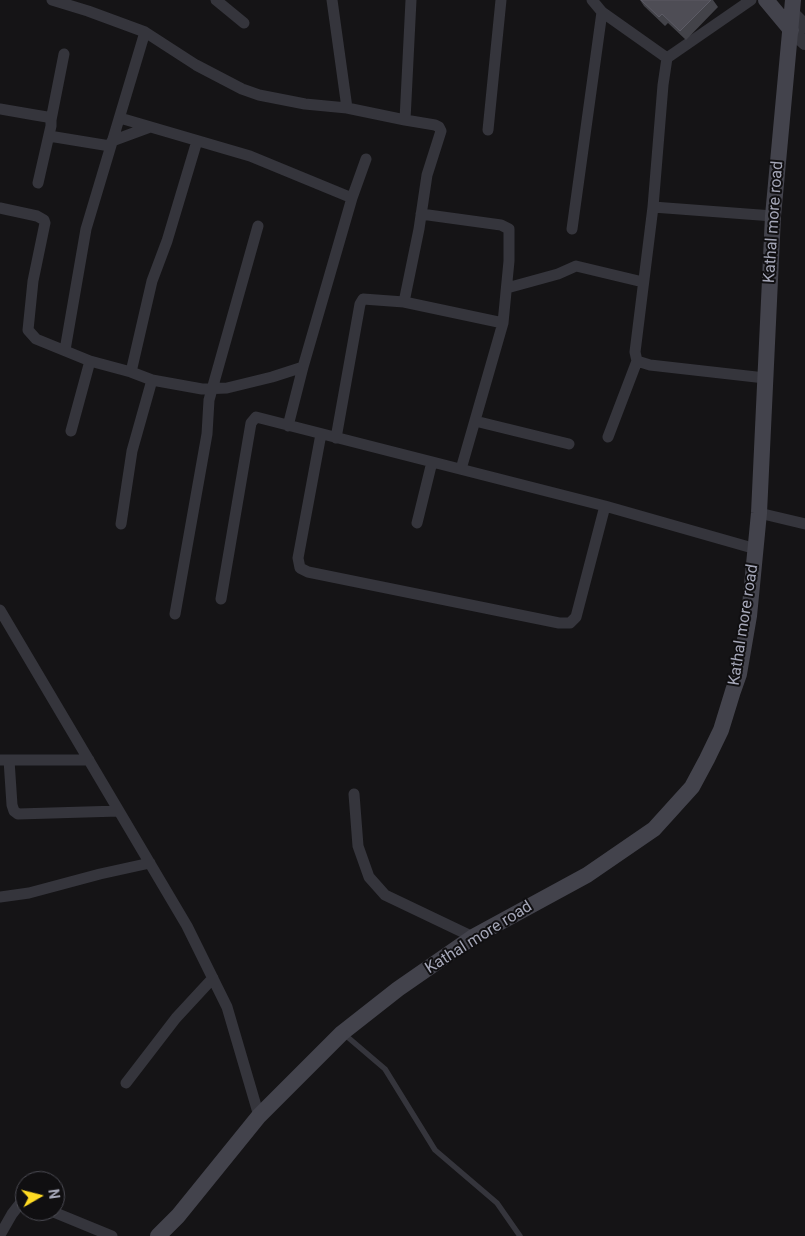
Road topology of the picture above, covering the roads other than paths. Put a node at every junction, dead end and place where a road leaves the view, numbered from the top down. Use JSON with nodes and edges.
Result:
{"nodes":[{"id":1,"x":52,"y":0,"type":"edge"},
{"id":2,"x":216,"y":0,"type":"edge"},
{"id":3,"x":332,"y":0,"type":"edge"},
{"id":4,"x":411,"y":0,"type":"edge"},
{"id":5,"x":501,"y":0,"type":"edge"},
{"id":6,"x":592,"y":0,"type":"edge"},
{"id":7,"x":751,"y":0,"type":"edge"},
{"id":8,"x":766,"y":0,"type":"edge"},
{"id":9,"x":781,"y":0,"type":"edge"},
{"id":10,"x":89,"y":6,"type":"edge"},
{"id":11,"x":602,"y":12,"type":"junction"},
{"id":12,"x":795,"y":18,"type":"edge"},
{"id":13,"x":244,"y":23,"type":"dead end"},
{"id":14,"x":145,"y":32,"type":"junction"},
{"id":15,"x":805,"y":42,"type":"edge"},
{"id":16,"x":64,"y":54,"type":"dead end"},
{"id":17,"x":667,"y":58,"type":"junction"},
{"id":18,"x":347,"y":108,"type":"junction"},
{"id":19,"x":0,"y":109,"type":"edge"},
{"id":20,"x":120,"y":118,"type":"junction"},
{"id":21,"x":51,"y":120,"type":"junction"},
{"id":22,"x":405,"y":120,"type":"junction"},
{"id":23,"x":150,"y":127,"type":"junction"},
{"id":24,"x":488,"y":130,"type":"dead end"},
{"id":25,"x":49,"y":136,"type":"junction"},
{"id":26,"x":197,"y":141,"type":"junction"},
{"id":27,"x":111,"y":144,"type":"junction"},
{"id":28,"x":366,"y":159,"type":"dead end"},
{"id":29,"x":38,"y":183,"type":"dead end"},
{"id":30,"x":352,"y":198,"type":"junction"},
{"id":31,"x":653,"y":207,"type":"junction"},
{"id":32,"x":0,"y":208,"type":"edge"},
{"id":33,"x":421,"y":214,"type":"junction"},
{"id":34,"x":773,"y":216,"type":"junction"},
{"id":35,"x":258,"y":226,"type":"dead end"},
{"id":36,"x":572,"y":229,"type":"dead end"},
{"id":37,"x":643,"y":282,"type":"junction"},
{"id":38,"x":507,"y":288,"type":"junction"},
{"id":39,"x":404,"y":302,"type":"junction"},
{"id":40,"x":504,"y":323,"type":"junction"},
{"id":41,"x":65,"y":350,"type":"junction"},
{"id":42,"x":90,"y":361,"type":"junction"},
{"id":43,"x":637,"y":361,"type":"junction"},
{"id":44,"x":303,"y":367,"type":"junction"},
{"id":45,"x":132,"y":372,"type":"junction"},
{"id":46,"x":765,"y":378,"type":"junction"},
{"id":47,"x":152,"y":380,"type":"junction"},
{"id":48,"x":211,"y":389,"type":"junction"},
{"id":49,"x":475,"y":421,"type":"junction"},
{"id":50,"x":288,"y":426,"type":"junction"},
{"id":51,"x":71,"y":432,"type":"dead end"},
{"id":52,"x":321,"y":434,"type":"junction"},
{"id":53,"x":608,"y":437,"type":"dead end"},
{"id":54,"x":336,"y":438,"type":"junction"},
{"id":55,"x":568,"y":444,"type":"dead end"},
{"id":56,"x":432,"y":462,"type":"junction"},
{"id":57,"x":460,"y":470,"type":"junction"},
{"id":58,"x":605,"y":506,"type":"junction"},
{"id":59,"x":759,"y":513,"type":"junction"},
{"id":60,"x":417,"y":523,"type":"dead end"},
{"id":61,"x":120,"y":524,"type":"dead end"},
{"id":62,"x":805,"y":524,"type":"edge"},
{"id":63,"x":756,"y":550,"type":"junction"},
{"id":64,"x":221,"y":599,"type":"dead end"},
{"id":65,"x":0,"y":610,"type":"edge"},
{"id":66,"x":175,"y":614,"type":"dead end"},
{"id":67,"x":4,"y":760,"type":"edge"},
{"id":68,"x":89,"y":760,"type":"junction"},
{"id":69,"x":354,"y":794,"type":"dead end"},
{"id":70,"x":119,"y":811,"type":"junction"},
{"id":71,"x":150,"y":864,"type":"junction"},
{"id":72,"x":0,"y":897,"type":"edge"},
{"id":73,"x":473,"y":937,"type":"junction"},
{"id":74,"x":213,"y":978,"type":"junction"},
{"id":75,"x":342,"y":1033,"type":"junction"},
{"id":76,"x":126,"y":1083,"type":"dead end"},
{"id":77,"x":259,"y":1116,"type":"junction"},
{"id":78,"x":15,"y":1210,"type":"edge"},
{"id":79,"x":65,"y":1216,"type":"edge"},
{"id":80,"x":0,"y":1234,"type":"edge"},
{"id":81,"x":112,"y":1236,"type":"edge"},
{"id":82,"x":158,"y":1236,"type":"edge"},
{"id":83,"x":520,"y":1236,"type":"edge"}],
"edges":[{"from":1,"to":10,"type":"street"},
{"from":2,"to":13,"type":"street"},
{"from":3,"to":18,"type":"street"},
{"from":4,"to":22,"type":"street"},
{"from":5,"to":24,"type":"street"},
{"from":6,"to":11,"type":"street"},
{"from":7,"to":17,"type":"street"},
{"from":8,"to":12,"type":"main road"},
{"from":9,"to":12,"type":"main road"},
{"from":10,"to":14,"type":"street"},
{"from":11,"to":17,"type":"street"},
{"from":11,"to":36,"type":"street"},
{"from":12,"to":15,"type":"street"},
{"from":12,"to":34,"type":"main road","name":"Kathal more road"},
{"from":14,"to":18,"type":"street"},
{"from":14,"to":20,"type":"street"},
{"from":16,"to":21,"type":"street"},
{"from":17,"to":31,"type":"street"},
{"from":18,"to":22,"type":"street"},
{"from":19,"to":21,"type":"street"},
{"from":20,"to":23,"type":"street"},
{"from":20,"to":27,"type":"street"},
{"from":21,"to":25,"type":"street"},
{"from":22,"to":33,"type":"street"},
{"from":23,"to":26,"type":"street"},
{"from":23,"to":27,"type":"street"},
{"from":25,"to":27,"type":"street"},
{"from":25,"to":29,"type":"street"},
{"from":26,"to":30,"type":"street"},
{"from":26,"to":45,"type":"street"},
{"from":27,"to":41,"type":"street"},
{"from":28,"to":30,"type":"street"},
{"from":30,"to":44,"type":"street"},
{"from":31,"to":34,"type":"street"},
{"from":31,"to":37,"type":"street"},
{"from":32,"to":41,"type":"street"},
{"from":33,"to":38,"type":"street"},
{"from":33,"to":39,"type":"street"},
{"from":34,"to":46,"type":"main road","name":"Kathal more road"},
{"from":35,"to":48,"type":"street"},
{"from":37,"to":38,"type":"street"},
{"from":37,"to":43,"type":"street"},
{"from":38,"to":40,"type":"street"},
{"from":39,"to":40,"type":"street"},
{"from":39,"to":54,"type":"street"},
{"from":40,"to":49,"type":"street"},
{"from":41,"to":42,"type":"street"},
{"from":42,"to":45,"type":"street"},
{"from":42,"to":51,"type":"street"},
{"from":43,"to":46,"type":"street"},
{"from":43,"to":53,"type":"street"},
{"from":44,"to":48,"type":"street"},
{"from":44,"to":50,"type":"street"},
{"from":45,"to":47,"type":"street"},
{"from":46,"to":59,"type":"main road","name":"Kathal more road"},
{"from":47,"to":48,"type":"street"},
{"from":47,"to":61,"type":"street"},
{"from":48,"to":66,"type":"street"},
{"from":49,"to":55,"type":"street"},
{"from":49,"to":57,"type":"street"},
{"from":50,"to":52,"type":"street"},
{"from":50,"to":64,"type":"street"},
{"from":52,"to":54,"type":"street"},
{"from":52,"to":58,"type":"street"},
{"from":54,"to":56,"type":"street"},
{"from":56,"to":57,"type":"street"},
{"from":56,"to":60,"type":"street"},
{"from":57,"to":58,"type":"street"},
{"from":58,"to":63,"type":"street"},
{"from":59,"to":62,"type":"street"},
{"from":59,"to":63,"type":"main road","name":"Kathal more road"},
{"from":63,"to":73,"type":"main road","name":"Kathal more road"},
{"from":65,"to":68,"type":"street"},
{"from":67,"to":68,"type":"street"},
{"from":67,"to":70,"type":"street"},
{"from":68,"to":70,"type":"street"},
{"from":69,"to":73,"type":"street"},
{"from":70,"to":71,"type":"street"},
{"from":71,"to":72,"type":"street"},
{"from":71,"to":74,"type":"street"},
{"from":73,"to":75,"type":"main road","name":"Kathal more road"},
{"from":74,"to":76,"type":"street"},
{"from":74,"to":77,"type":"street"},
{"from":75,"to":77,"type":"main road","name":"Kathal more road"},
{"from":75,"to":83,"type":"lane"},
{"from":77,"to":82,"type":"main road","name":"Kathal more road"},
{"from":78,"to":80,"type":"street"},
{"from":79,"to":81,"type":"street"}]}
